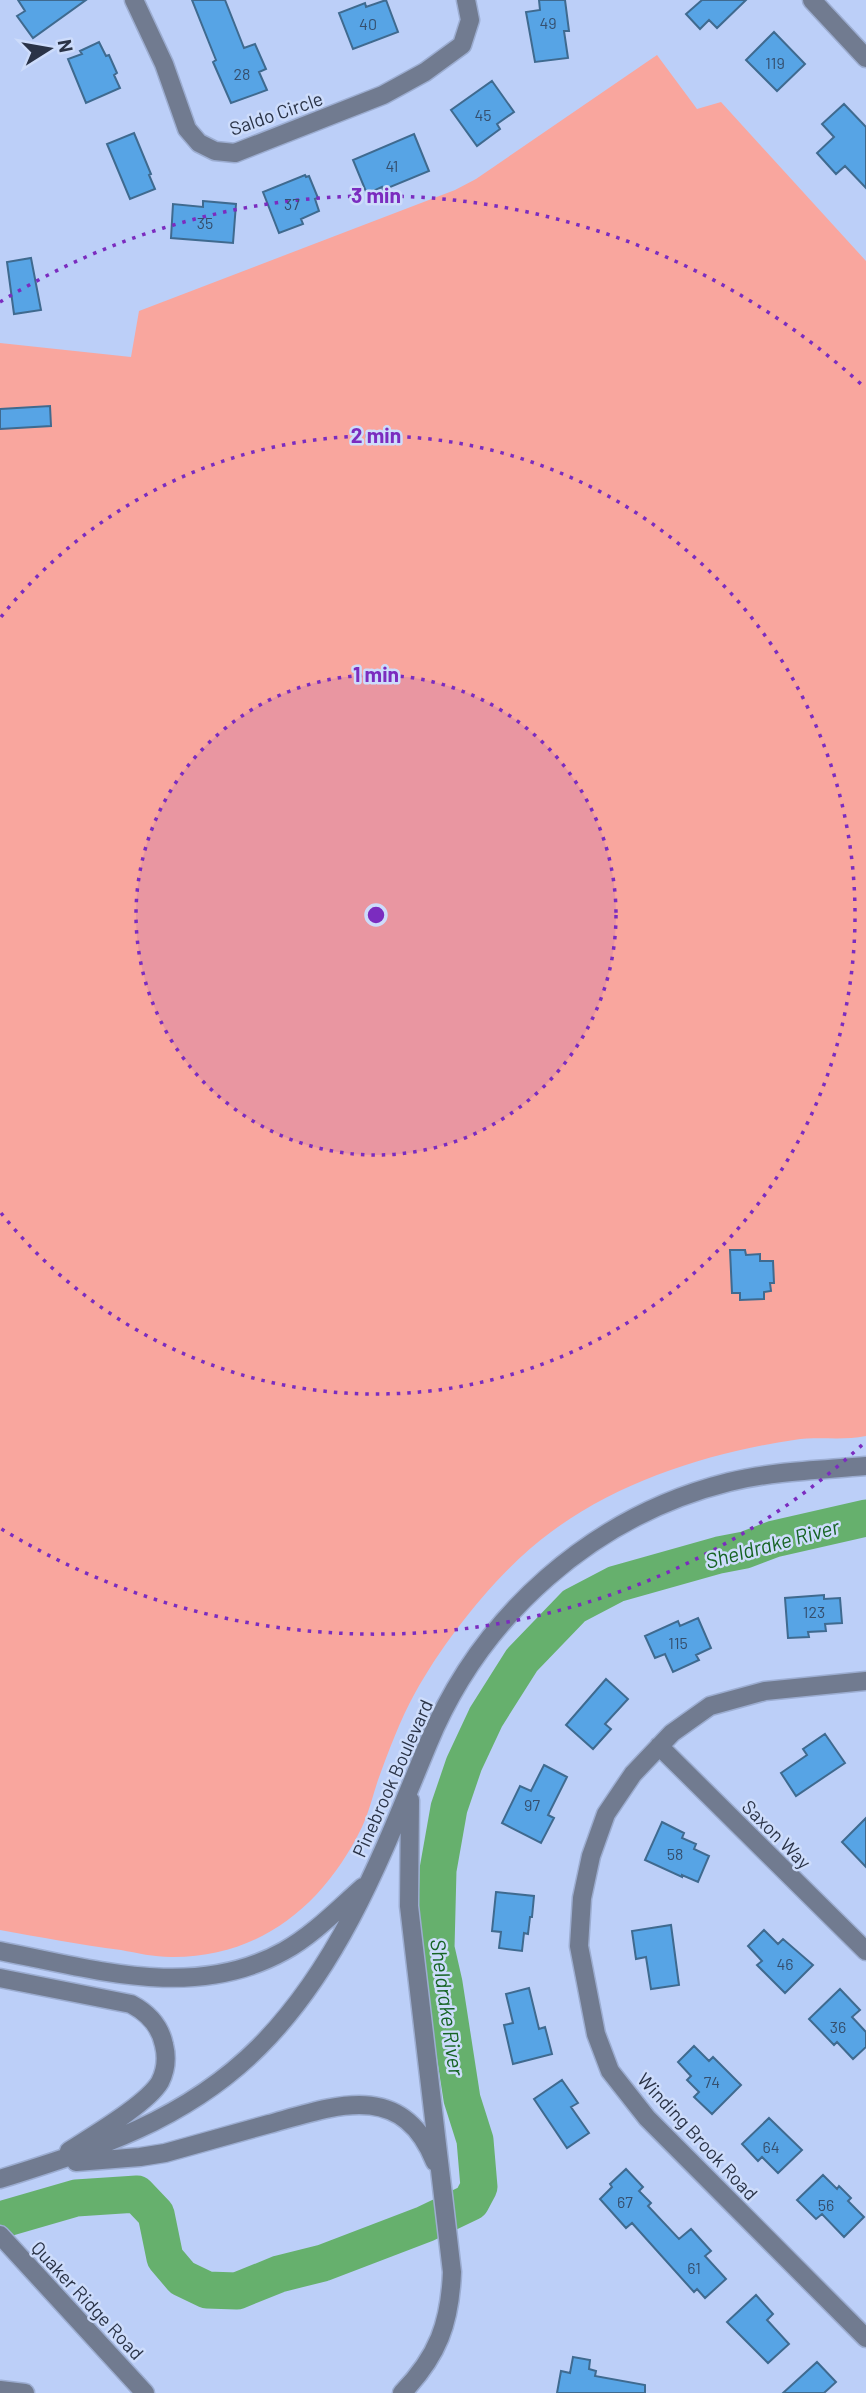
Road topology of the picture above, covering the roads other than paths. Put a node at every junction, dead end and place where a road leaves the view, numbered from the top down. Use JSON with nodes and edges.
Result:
{"nodes":[{"id":1,"x":134,"y":0,"type":"edge"},
{"id":2,"x":466,"y":0,"type":"edge"},
{"id":3,"x":812,"y":0,"type":"edge"},
{"id":4,"x":866,"y":58,"type":"edge"},
{"id":5,"x":866,"y":1466,"type":"edge"},
{"id":6,"x":866,"y":1681,"type":"edge"},
{"id":7,"x":659,"y":1746,"type":"junction"},
{"id":8,"x":411,"y":1789,"type":"junction"},
{"id":9,"x":369,"y":1882,"type":"junction"},
{"id":10,"x":0,"y":1951,"type":"edge"},
{"id":11,"x":866,"y":1951,"type":"edge"},
{"id":12,"x":0,"y":1978,"type":"edge"},
{"id":13,"x":51,"y":2163,"type":"junction"},
{"id":14,"x":441,"y":2178,"type":"junction"},
{"id":15,"x":0,"y":2179,"type":"edge"},
{"id":16,"x":0,"y":2235,"type":"edge"},
{"id":17,"x":866,"y":2338,"type":"edge"},
{"id":18,"x":0,"y":2390,"type":"edge"},
{"id":19,"x":24,"y":2393,"type":"edge"},
{"id":20,"x":145,"y":2393,"type":"edge"},
{"id":21,"x":402,"y":2393,"type":"edge"}],
"edges":[{"from":1,"to":2,"type":"street","name":"Saldo Circle"},
{"from":3,"to":4,"type":"street"},
{"from":5,"to":8,"type":"street","name":"Pinebrook Boulevard"},
{"from":6,"to":7,"type":"street","name":"Winding Brook Road"},
{"from":7,"to":11,"type":"street","name":"Saxon Way"},
{"from":7,"to":17,"type":"street","name":"Winding Brook Road"},
{"from":8,"to":9,"type":"street","name":"Pinebrook Boulevard"},
{"from":8,"to":14,"type":"street"},
{"from":9,"to":10,"type":"street"},
{"from":9,"to":13,"type":"street","name":"Pinebrook Boulevard"},
{"from":12,"to":13,"type":"street"},
{"from":13,"to":14,"type":"street"},
{"from":13,"to":15,"type":"street","name":"Pinebrook Boulevard"},
{"from":14,"to":21,"type":"street"},
{"from":16,"to":20,"type":"street","name":"Quaker Ridge Road"},
{"from":18,"to":19,"type":"street"}]}
